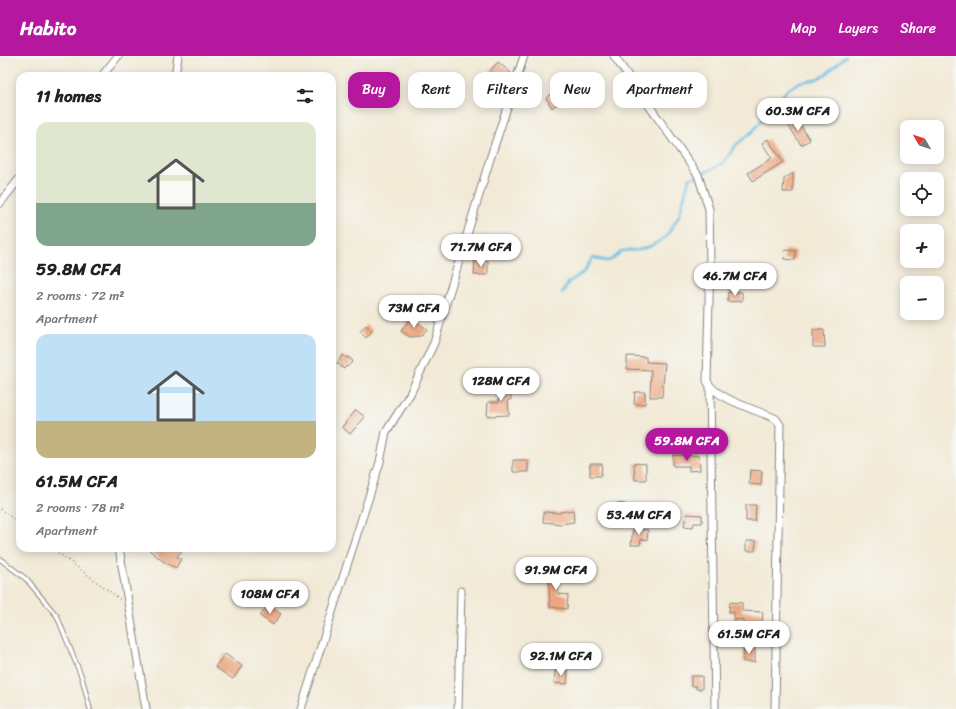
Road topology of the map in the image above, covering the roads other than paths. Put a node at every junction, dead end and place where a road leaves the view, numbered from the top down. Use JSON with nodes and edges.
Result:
{"nodes":[{"id":1,"x":118,"y":56,"type":"edge"},
{"id":2,"x":178,"y":56,"type":"edge"},
{"id":3,"x":524,"y":56,"type":"edge"},
{"id":4,"x":614,"y":56,"type":"edge"},
{"id":5,"x":105,"y":72,"type":"edge"},
{"id":6,"x":176,"y":72,"type":"edge"},
{"id":7,"x":16,"y":183,"type":"edge"},
{"id":8,"x":0,"y":203,"type":"edge"},
{"id":9,"x":710,"y":386,"type":"junction"},
{"id":10,"x":120,"y":552,"type":"edge"},
{"id":11,"x":0,"y":559,"type":"edge"},
{"id":12,"x":461,"y":590,"type":"dead end"},
{"id":13,"x":90,"y":709,"type":"edge"},
{"id":14,"x":146,"y":709,"type":"edge"},
{"id":15,"x":301,"y":709,"type":"edge"},
{"id":16,"x":458,"y":709,"type":"edge"},
{"id":17,"x":715,"y":709,"type":"edge"},
{"id":18,"x":775,"y":709,"type":"edge"}],
"edges":[{"from":1,"to":5,"type":"street"},
{"from":2,"to":6,"type":"street"},
{"from":3,"to":15,"type":"street"},
{"from":4,"to":9,"type":"street"},
{"from":7,"to":8,"type":"street"},
{"from":9,"to":17,"type":"street"},
{"from":9,"to":18,"type":"street"},
{"from":10,"to":14,"type":"street"},
{"from":11,"to":13,"type":"lane"},
{"from":12,"to":16,"type":"street"}]}
